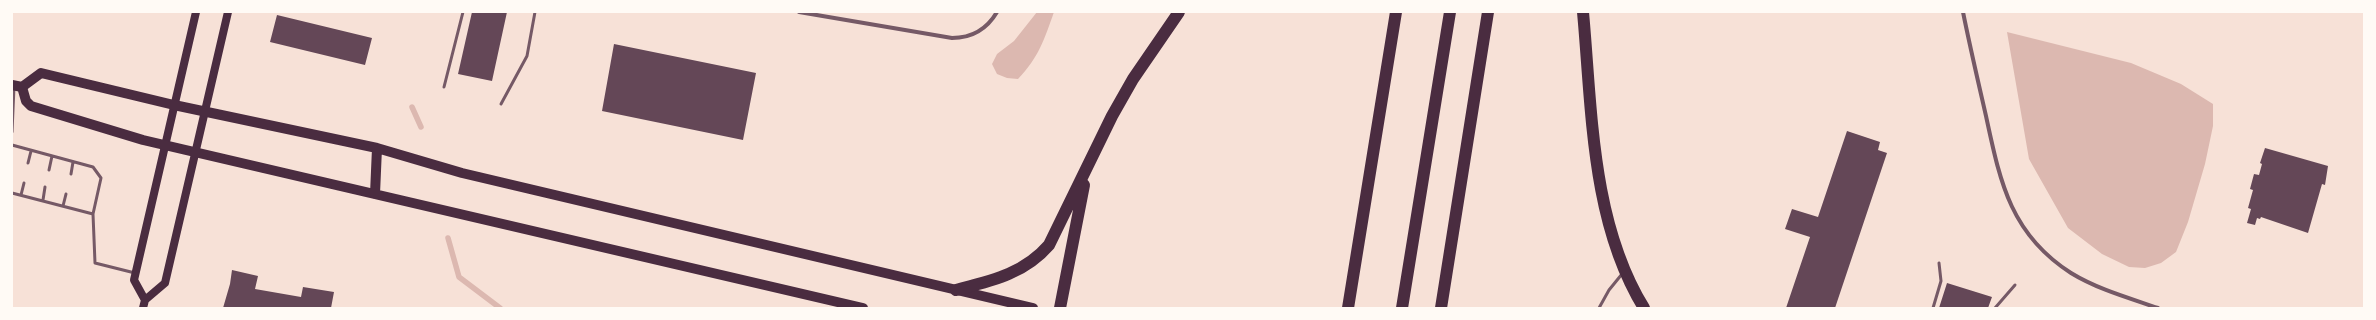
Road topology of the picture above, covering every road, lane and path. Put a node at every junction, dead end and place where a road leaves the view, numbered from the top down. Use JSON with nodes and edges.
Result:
{"nodes":[{"id":1,"x":196,"y":12,"type":"edge"},
{"id":2,"x":228,"y":12,"type":"edge"},
{"id":3,"x":463,"y":12,"type":"edge"},
{"id":4,"x":536,"y":12,"type":"edge"},
{"id":5,"x":799,"y":12,"type":"edge"},
{"id":6,"x":998,"y":12,"type":"edge"},
{"id":7,"x":1179,"y":12,"type":"edge"},
{"id":8,"x":1396,"y":12,"type":"edge"},
{"id":9,"x":1450,"y":12,"type":"edge"},
{"id":10,"x":1488,"y":12,"type":"edge"},
{"id":11,"x":1583,"y":12,"type":"edge"},
{"id":12,"x":1963,"y":12,"type":"edge"},
{"id":13,"x":16,"y":86,"type":"edge"},
{"id":14,"x":444,"y":88,"type":"dead end"},
{"id":15,"x":501,"y":104,"type":"dead end"},
{"id":16,"x":174,"y":105,"type":"junction"},
{"id":17,"x":205,"y":112,"type":"junction"},
{"id":18,"x":12,"y":132,"type":"edge"},
{"id":19,"x":166,"y":145,"type":"junction"},
{"id":20,"x":12,"y":146,"type":"edge"},
{"id":21,"x":377,"y":148,"type":"junction"},
{"id":22,"x":31,"y":151,"type":"junction"},
{"id":23,"x":196,"y":152,"type":"junction"},
{"id":24,"x":52,"y":156,"type":"junction"},
{"id":25,"x":73,"y":162,"type":"junction"},
{"id":26,"x":28,"y":163,"type":"dead end"},
{"id":27,"x":1088,"y":167,"type":"junction"},
{"id":28,"x":49,"y":170,"type":"dead end"},
{"id":29,"x":71,"y":174,"type":"dead end"},
{"id":30,"x":24,"y":183,"type":"dead end"},
{"id":31,"x":45,"y":187,"type":"dead end"},
{"id":32,"x":12,"y":193,"type":"edge"},
{"id":33,"x":66,"y":194,"type":"dead end"},
{"id":34,"x":375,"y":194,"type":"junction"},
{"id":35,"x":21,"y":195,"type":"junction"},
{"id":36,"x":42,"y":200,"type":"junction"},
{"id":37,"x":64,"y":206,"type":"junction"},
{"id":38,"x":93,"y":214,"type":"junction"},
{"id":39,"x":1939,"y":263,"type":"dead end"},
{"id":40,"x":1625,"y":271,"type":"junction"},
{"id":41,"x":135,"y":273,"type":"junction"},
{"id":42,"x":2015,"y":285,"type":"dead end"},
{"id":43,"x":956,"y":290,"type":"junction"},
{"id":44,"x":144,"y":304,"type":"edge"},
{"id":45,"x":863,"y":308,"type":"edge"},
{"id":46,"x":1033,"y":308,"type":"edge"},
{"id":47,"x":1060,"y":308,"type":"edge"},
{"id":48,"x":1348,"y":308,"type":"edge"},
{"id":49,"x":1402,"y":308,"type":"edge"},
{"id":50,"x":1441,"y":308,"type":"edge"},
{"id":51,"x":1599,"y":308,"type":"edge"},
{"id":52,"x":1644,"y":308,"type":"edge"},
{"id":53,"x":1933,"y":308,"type":"edge"},
{"id":54,"x":1995,"y":308,"type":"edge"},
{"id":55,"x":2158,"y":308,"type":"edge"}],
"edges":[{"from":1,"to":16,"type":"main road"},
{"from":2,"to":17,"type":"main road"},
{"from":3,"to":14,"type":"lane"},
{"from":4,"to":15,"type":"lane"},
{"from":5,"to":6,"type":"street"},
{"from":7,"to":27,"type":"highway"},
{"from":8,"to":48,"type":"highway"},
{"from":9,"to":49,"type":"highway"},
{"from":10,"to":50,"type":"highway"},
{"from":11,"to":40,"type":"highway"},
{"from":12,"to":55,"type":"street"},
{"from":13,"to":16,"type":"main road"},
{"from":13,"to":18,"type":"lane"},
{"from":13,"to":19,"type":"main road"},
{"from":16,"to":17,"type":"main road"},
{"from":16,"to":19,"type":"main road"},
{"from":17,"to":21,"type":"main road"},
{"from":17,"to":23,"type":"main road"},
{"from":19,"to":23,"type":"main road"},
{"from":19,"to":41,"type":"main road"},
{"from":20,"to":22,"type":"lane"},
{"from":21,"to":34,"type":"main road"},
{"from":21,"to":43,"type":"main road"},
{"from":22,"to":24,"type":"lane"},
{"from":22,"to":26,"type":"lane"},
{"from":23,"to":34,"type":"main road"},
{"from":23,"to":44,"type":"main road"},
{"from":24,"to":25,"type":"lane"},
{"from":24,"to":28,"type":"lane"},
{"from":25,"to":29,"type":"lane"},
{"from":25,"to":38,"type":"lane"},
{"from":27,"to":43,"type":"highway"},
{"from":27,"to":47,"type":"highway"},
{"from":30,"to":35,"type":"lane"},
{"from":31,"to":36,"type":"lane"},
{"from":32,"to":35,"type":"lane"},
{"from":33,"to":37,"type":"lane"},
{"from":34,"to":45,"type":"main road"},
{"from":35,"to":36,"type":"lane"},
{"from":36,"to":37,"type":"lane"},
{"from":37,"to":38,"type":"lane"},
{"from":38,"to":41,"type":"lane"},
{"from":39,"to":53,"type":"lane"},
{"from":40,"to":51,"type":"lane"},
{"from":40,"to":52,"type":"highway"},
{"from":41,"to":44,"type":"main road"},
{"from":42,"to":54,"type":"lane"},
{"from":43,"to":46,"type":"main road"}]}
